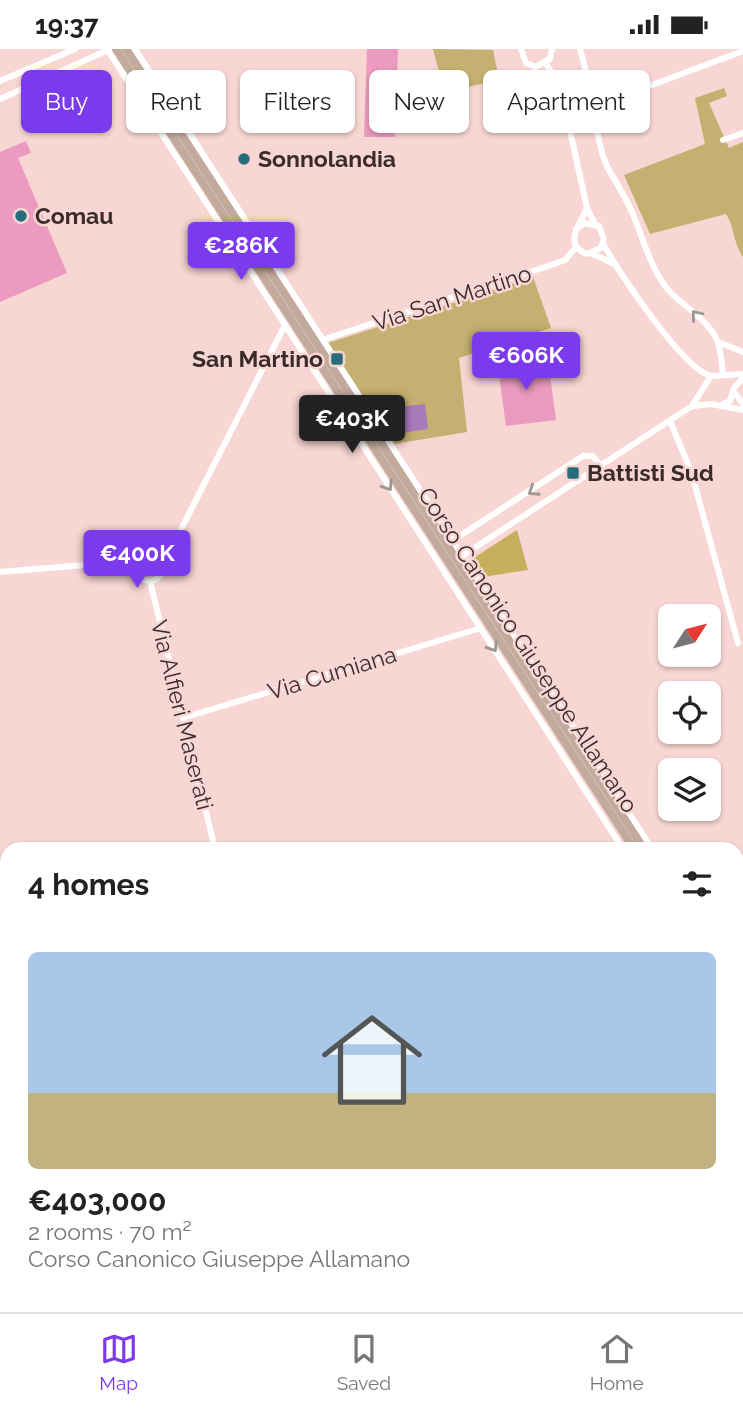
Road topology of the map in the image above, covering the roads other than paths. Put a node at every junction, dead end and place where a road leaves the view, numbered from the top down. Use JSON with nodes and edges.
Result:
{"nodes":[{"id":1,"x":75,"y":49,"type":"edge"},
{"id":2,"x":110,"y":49,"type":"edge"},
{"id":3,"x":127,"y":49,"type":"edge"},
{"id":4,"x":135,"y":49,"type":"edge"},
{"id":5,"x":522,"y":49,"type":"edge"},
{"id":6,"x":552,"y":49,"type":"edge"},
{"id":7,"x":580,"y":49,"type":"edge"},
{"id":8,"x":743,"y":51,"type":"edge"},
{"id":9,"x":546,"y":64,"type":"junction"},
{"id":10,"x":586,"y":70,"type":"edge"},
{"id":11,"x":0,"y":81,"type":"edge"},
{"id":12,"x":650,"y":87,"type":"edge"},
{"id":13,"x":0,"y":99,"type":"edge"},
{"id":14,"x":598,"y":133,"type":"edge"},
{"id":15,"x":743,"y":133,"type":"edge"},
{"id":16,"x":723,"y":140,"type":"dead end"},
{"id":17,"x":587,"y":208,"type":"junction"},
{"id":18,"x":595,"y":224,"type":"junction"},
{"id":19,"x":576,"y":229,"type":"junction"},
{"id":20,"x":603,"y":243,"type":"junction"},
{"id":21,"x":576,"y":247,"type":"junction"},
{"id":22,"x":587,"y":254,"type":"junction"},
{"id":23,"x":616,"y":265,"type":"junction"},
{"id":24,"x":285,"y":325,"type":"junction"},
{"id":25,"x":322,"y":340,"type":"junction"},
{"id":26,"x":718,"y":342,"type":"junction"},
{"id":27,"x":743,"y":352,"type":"edge"},
{"id":28,"x":695,"y":367,"type":"junction"},
{"id":29,"x":725,"y":375,"type":"junction"},
{"id":30,"x":711,"y":376,"type":"junction"},
{"id":31,"x":743,"y":376,"type":"edge"},
{"id":32,"x":703,"y":389,"type":"junction"},
{"id":33,"x":734,"y":389,"type":"junction"},
{"id":34,"x":715,"y":405,"type":"junction"},
{"id":35,"x":692,"y":406,"type":"junction"},
{"id":36,"x":743,"y":407,"type":"edge"},
{"id":37,"x":670,"y":421,"type":"junction"},
{"id":38,"x":601,"y":466,"type":"junction"},
{"id":39,"x":493,"y":515,"type":"junction"},
{"id":40,"x":503,"y":529,"type":"junction"},
{"id":41,"x":450,"y":543,"type":"junction"},
{"id":42,"x":169,"y":553,"type":"junction"},
{"id":43,"x":157,"y":559,"type":"junction"},
{"id":44,"x":453,"y":562,"type":"junction"},
{"id":45,"x":139,"y":566,"type":"junction"},
{"id":46,"x":162,"y":567,"type":"junction"},
{"id":47,"x":0,"y":572,"type":"edge"},
{"id":48,"x":718,"y":576,"type":"junction"},
{"id":49,"x":709,"y":579,"type":"dead end"},
{"id":50,"x":150,"y":581,"type":"junction"},
{"id":51,"x":481,"y":628,"type":"junction"},
{"id":52,"x":738,"y":643,"type":"dead end"},
{"id":53,"x":183,"y":718,"type":"junction"},
{"id":54,"x":213,"y":842,"type":"edge"},
{"id":55,"x":619,"y":842,"type":"edge"},
{"id":56,"x":630,"y":842,"type":"edge"},
{"id":57,"x":639,"y":842,"type":"edge"},
{"id":58,"x":647,"y":842,"type":"edge"}],
"edges":[{"from":1,"to":11,"type":"street"},
{"from":2,"to":13,"type":"street"},
{"from":2,"to":24,"type":"street","name":"Corso Canonico Giuseppe Allamano"},
{"from":2,"to":44,"type":"main road","name":"Corso Canonico Giuseppe Allamano"},
{"from":3,"to":41,"type":"main road","name":"Corso Canonico Giuseppe Allamano"},
{"from":4,"to":25,"type":"street","name":"Corso Canonico Giuseppe Allamano"},
{"from":5,"to":9,"type":"street"},
{"from":6,"to":9,"type":"street"},
{"from":7,"to":10,"type":"street"},
{"from":8,"to":12,"type":"street"},
{"from":9,"to":17,"type":"street"},
{"from":26,"to":14,"type":"street","one_way":true},
{"from":15,"to":16,"type":"street"},
{"from":17,"to":18,"type":"street"},
{"from":17,"to":19,"type":"street"},
{"from":18,"to":19,"type":"street"},
{"from":18,"to":20,"type":"street"},
{"from":19,"to":21,"type":"street"},
{"from":20,"to":22,"type":"street"},
{"from":20,"to":23,"type":"street"},
{"from":21,"to":22,"type":"street"},
{"from":21,"to":25,"type":"street","name":"Via San Martino"},
{"from":22,"to":23,"type":"street"},
{"from":23,"to":28,"type":"street"},
{"from":24,"to":42,"type":"street"},
{"from":24,"to":44,"type":"street","name":"Corso Canonico Giuseppe Allamano","one_way":true},
{"from":25,"to":41,"type":"street","name":"Corso Canonico Giuseppe Allamano"},
{"from":26,"to":27,"type":"street"},
{"from":26,"to":29,"type":"street"},
{"from":28,"to":30,"type":"street"},
{"from":28,"to":32,"type":"street"},
{"from":29,"to":30,"type":"street"},
{"from":29,"to":31,"type":"street"},
{"from":29,"to":33,"type":"street"},
{"from":30,"to":32,"type":"street"},
{"from":31,"to":33,"type":"street"},
{"from":32,"to":34,"type":"street"},
{"from":32,"to":35,"type":"street"},
{"from":33,"to":34,"type":"street"},
{"from":33,"to":36,"type":"street"},
{"from":34,"to":35,"type":"street"},
{"from":34,"to":36,"type":"street"},
{"from":35,"to":37,"type":"street"},
{"from":37,"to":38,"type":"street"},
{"from":37,"to":48,"type":"street"},
{"from":38,"to":39,"type":"street","one_way":true},
{"from":38,"to":40,"type":"street"},
{"from":39,"to":40,"type":"street"},
{"from":39,"to":41,"type":"street"},
{"from":40,"to":44,"type":"street"},
{"from":41,"to":44,"type":"main road","name":"Corso Canonico Giuseppe Allamano"},
{"from":42,"to":43,"type":"street"},
{"from":42,"to":46,"type":"street"},
{"from":43,"to":45,"type":"street"},
{"from":43,"to":46,"type":"street"},
{"from":44,"to":51,"type":"street","name":"Corso Canonico Giuseppe Allamano"},
{"from":44,"to":56,"type":"main road","name":"Corso Canonico Giuseppe Allamano"},
{"from":44,"to":57,"type":"main road","name":"Corso Canonico Giuseppe Allamano"},
{"from":44,"to":58,"type":"street","name":"Corso Canonico Giuseppe Allamano"},
{"from":45,"to":47,"type":"street"},
{"from":45,"to":50,"type":"street"},
{"from":46,"to":50,"type":"street"},
{"from":48,"to":49,"type":"street"},
{"from":48,"to":52,"type":"street"},
{"from":50,"to":53,"type":"street","name":"Via Alfieri Maserati"},
{"from":51,"to":53,"type":"street","name":"Via Cumiana"},
{"from":51,"to":55,"type":"street","name":"Corso Canonico Giuseppe Allamano","one_way":true},
{"from":53,"to":54,"type":"street","name":"Via Alfieri Maserati"}]}
